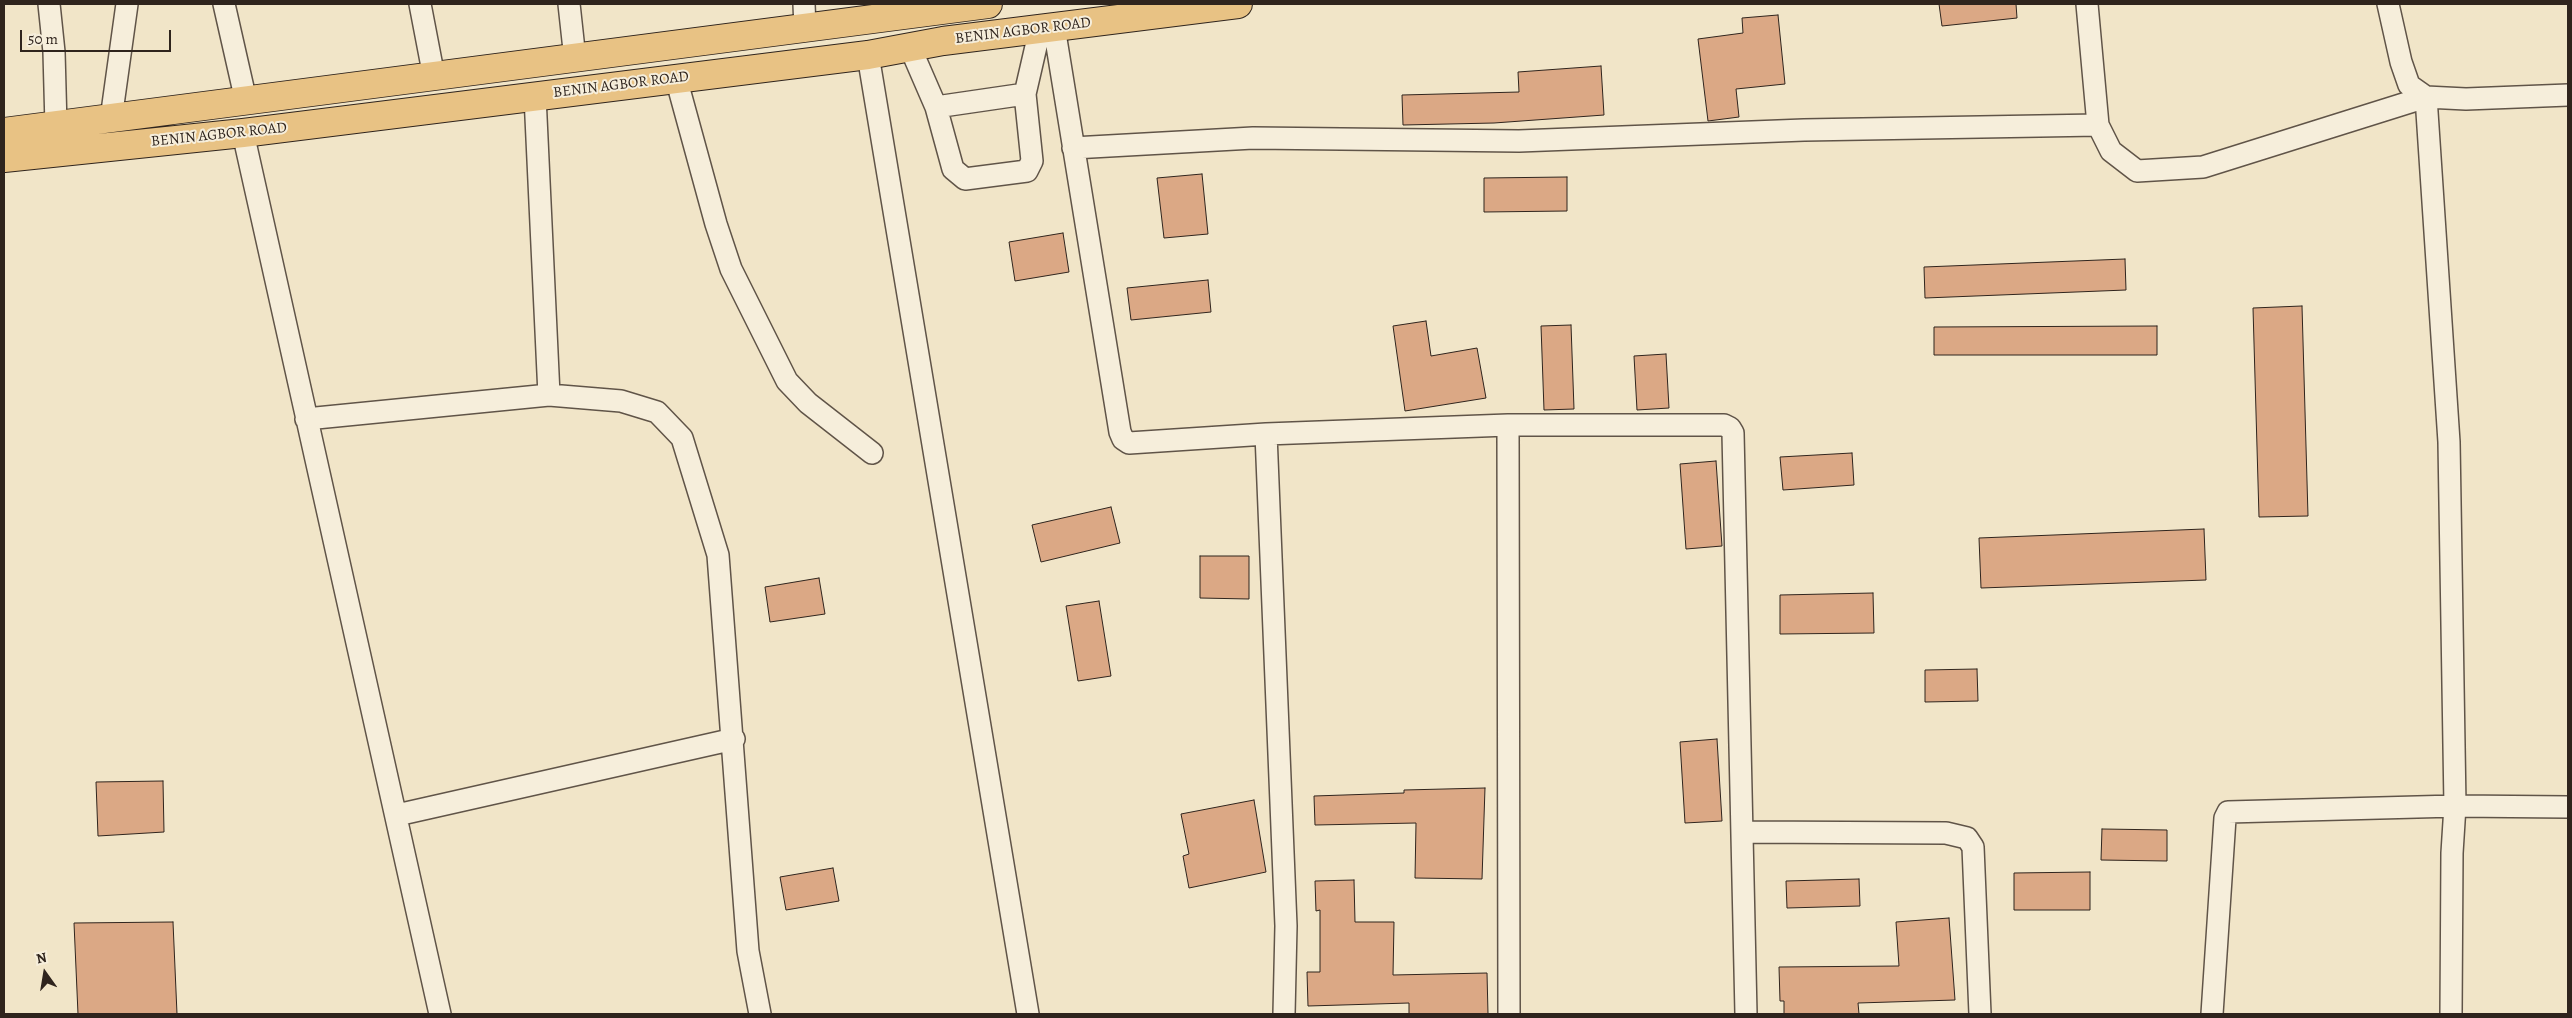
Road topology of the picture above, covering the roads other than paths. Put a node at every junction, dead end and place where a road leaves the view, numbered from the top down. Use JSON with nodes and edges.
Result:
{"nodes":[{"id":1,"x":49,"y":4,"type":"edge"},
{"id":2,"x":127,"y":4,"type":"edge"},
{"id":3,"x":224,"y":4,"type":"edge"},
{"id":4,"x":420,"y":4,"type":"edge"},
{"id":5,"x":569,"y":4,"type":"edge"},
{"id":6,"x":988,"y":4,"type":"edge"},
{"id":7,"x":1238,"y":4,"type":"edge"},
{"id":8,"x":2087,"y":4,"type":"edge"},
{"id":9,"x":2388,"y":4,"type":"edge"},
{"id":10,"x":926,"y":7,"type":"edge"},
{"id":11,"x":804,"y":16,"type":"edge"},
{"id":12,"x":1047,"y":28,"type":"junction"},
{"id":13,"x":910,"y":47,"type":"junction"},
{"id":14,"x":868,"y":54,"type":"junction"},
{"id":15,"x":575,"y":59,"type":"junction"},
{"id":16,"x":434,"y":77,"type":"junction"},
{"id":17,"x":676,"y":78,"type":"junction"},
{"id":18,"x":1025,"y":94,"type":"junction"},
{"id":19,"x":2568,"y":95,"type":"edge"},
{"id":20,"x":535,"y":96,"type":"junction"},
{"id":21,"x":2426,"y":97,"type":"junction"},
{"id":22,"x":246,"y":101,"type":"junction"},
{"id":23,"x":936,"y":107,"type":"junction"},
{"id":24,"x":111,"y":119,"type":"junction"},
{"id":25,"x":2098,"y":125,"type":"junction"},
{"id":26,"x":56,"y":126,"type":"junction"},
{"id":27,"x":4,"y":132,"type":"edge"},
{"id":28,"x":243,"y":133,"type":"junction"},
{"id":29,"x":1073,"y":148,"type":"junction"},
{"id":30,"x":4,"y":158,"type":"edge"},
{"id":31,"x":549,"y":395,"type":"junction"},
{"id":32,"x":306,"y":420,"type":"junction"},
{"id":33,"x":1508,"y":425,"type":"junction"},
{"id":34,"x":1266,"y":434,"type":"junction"},
{"id":35,"x":872,"y":453,"type":"dead end"},
{"id":36,"x":734,"y":738,"type":"junction"},
{"id":37,"x":2455,"y":806,"type":"junction"},
{"id":38,"x":2568,"y":807,"type":"edge"},
{"id":39,"x":397,"y":815,"type":"junction"},
{"id":40,"x":1742,"y":832,"type":"junction"},
{"id":41,"x":440,"y":1014,"type":"edge"},
{"id":42,"x":760,"y":1014,"type":"edge"},
{"id":43,"x":1028,"y":1014,"type":"edge"},
{"id":44,"x":1284,"y":1014,"type":"edge"},
{"id":45,"x":1509,"y":1014,"type":"edge"},
{"id":46,"x":1746,"y":1014,"type":"edge"},
{"id":47,"x":1980,"y":1014,"type":"edge"},
{"id":48,"x":2212,"y":1014,"type":"edge"},
{"id":49,"x":2451,"y":1014,"type":"edge"}],
"edges":[{"from":1,"to":26,"type":"street"},
{"from":2,"to":24,"type":"street"},
{"from":3,"to":22,"type":"street"},
{"from":4,"to":16,"type":"street"},
{"from":5,"to":15,"type":"street"},
{"from":6,"to":10,"type":"highway","name":"BENIN AGBOR ROAD"},
{"from":7,"to":12,"type":"highway","name":"BENIN AGBOR ROAD"},
{"from":8,"to":25,"type":"street"},
{"from":9,"to":21,"type":"street"},
{"from":10,"to":11,"type":"highway","name":"BENIN AGBOR ROAD"},
{"from":11,"to":15,"type":"highway","name":"BENIN AGBOR ROAD"},
{"from":12,"to":13,"type":"highway","name":"BENIN AGBOR ROAD"},
{"from":12,"to":18,"type":"street"},
{"from":12,"to":29,"type":"street"},
{"from":13,"to":14,"type":"highway","name":"BENIN AGBOR ROAD"},
{"from":13,"to":23,"type":"street"},
{"from":14,"to":17,"type":"highway","name":"BENIN AGBOR ROAD"},
{"from":14,"to":43,"type":"street"},
{"from":15,"to":16,"type":"highway","name":"BENIN AGBOR ROAD"},
{"from":16,"to":22,"type":"highway","name":"BENIN AGBOR ROAD"},
{"from":17,"to":20,"type":"highway","name":"BENIN AGBOR ROAD"},
{"from":17,"to":35,"type":"street"},
{"from":18,"to":23,"type":"street"},
{"from":18,"to":23,"type":"street"},
{"from":19,"to":21,"type":"street"},
{"from":20,"to":28,"type":"highway","name":"BENIN AGBOR ROAD"},
{"from":20,"to":31,"type":"street"},
{"from":21,"to":25,"type":"street"},
{"from":21,"to":37,"type":"street"},
{"from":22,"to":24,"type":"highway","name":"BENIN AGBOR ROAD"},
{"from":24,"to":26,"type":"highway","name":"BENIN AGBOR ROAD"},
{"from":25,"to":29,"type":"street"},
{"from":26,"to":27,"type":"highway","name":"BENIN AGBOR ROAD"},
{"from":28,"to":30,"type":"highway","name":"BENIN AGBOR ROAD"},
{"from":28,"to":32,"type":"street"},
{"from":29,"to":34,"type":"street"},
{"from":31,"to":32,"type":"street"},
{"from":31,"to":36,"type":"street"},
{"from":32,"to":39,"type":"street"},
{"from":33,"to":34,"type":"street"},
{"from":33,"to":40,"type":"street"},
{"from":33,"to":45,"type":"street"},
{"from":34,"to":44,"type":"street"},
{"from":36,"to":39,"type":"street"},
{"from":36,"to":42,"type":"street"},
{"from":37,"to":38,"type":"street"},
{"from":37,"to":48,"type":"street"},
{"from":37,"to":49,"type":"street"},
{"from":39,"to":41,"type":"street"},
{"from":40,"to":46,"type":"street"},
{"from":40,"to":47,"type":"street"}]}
